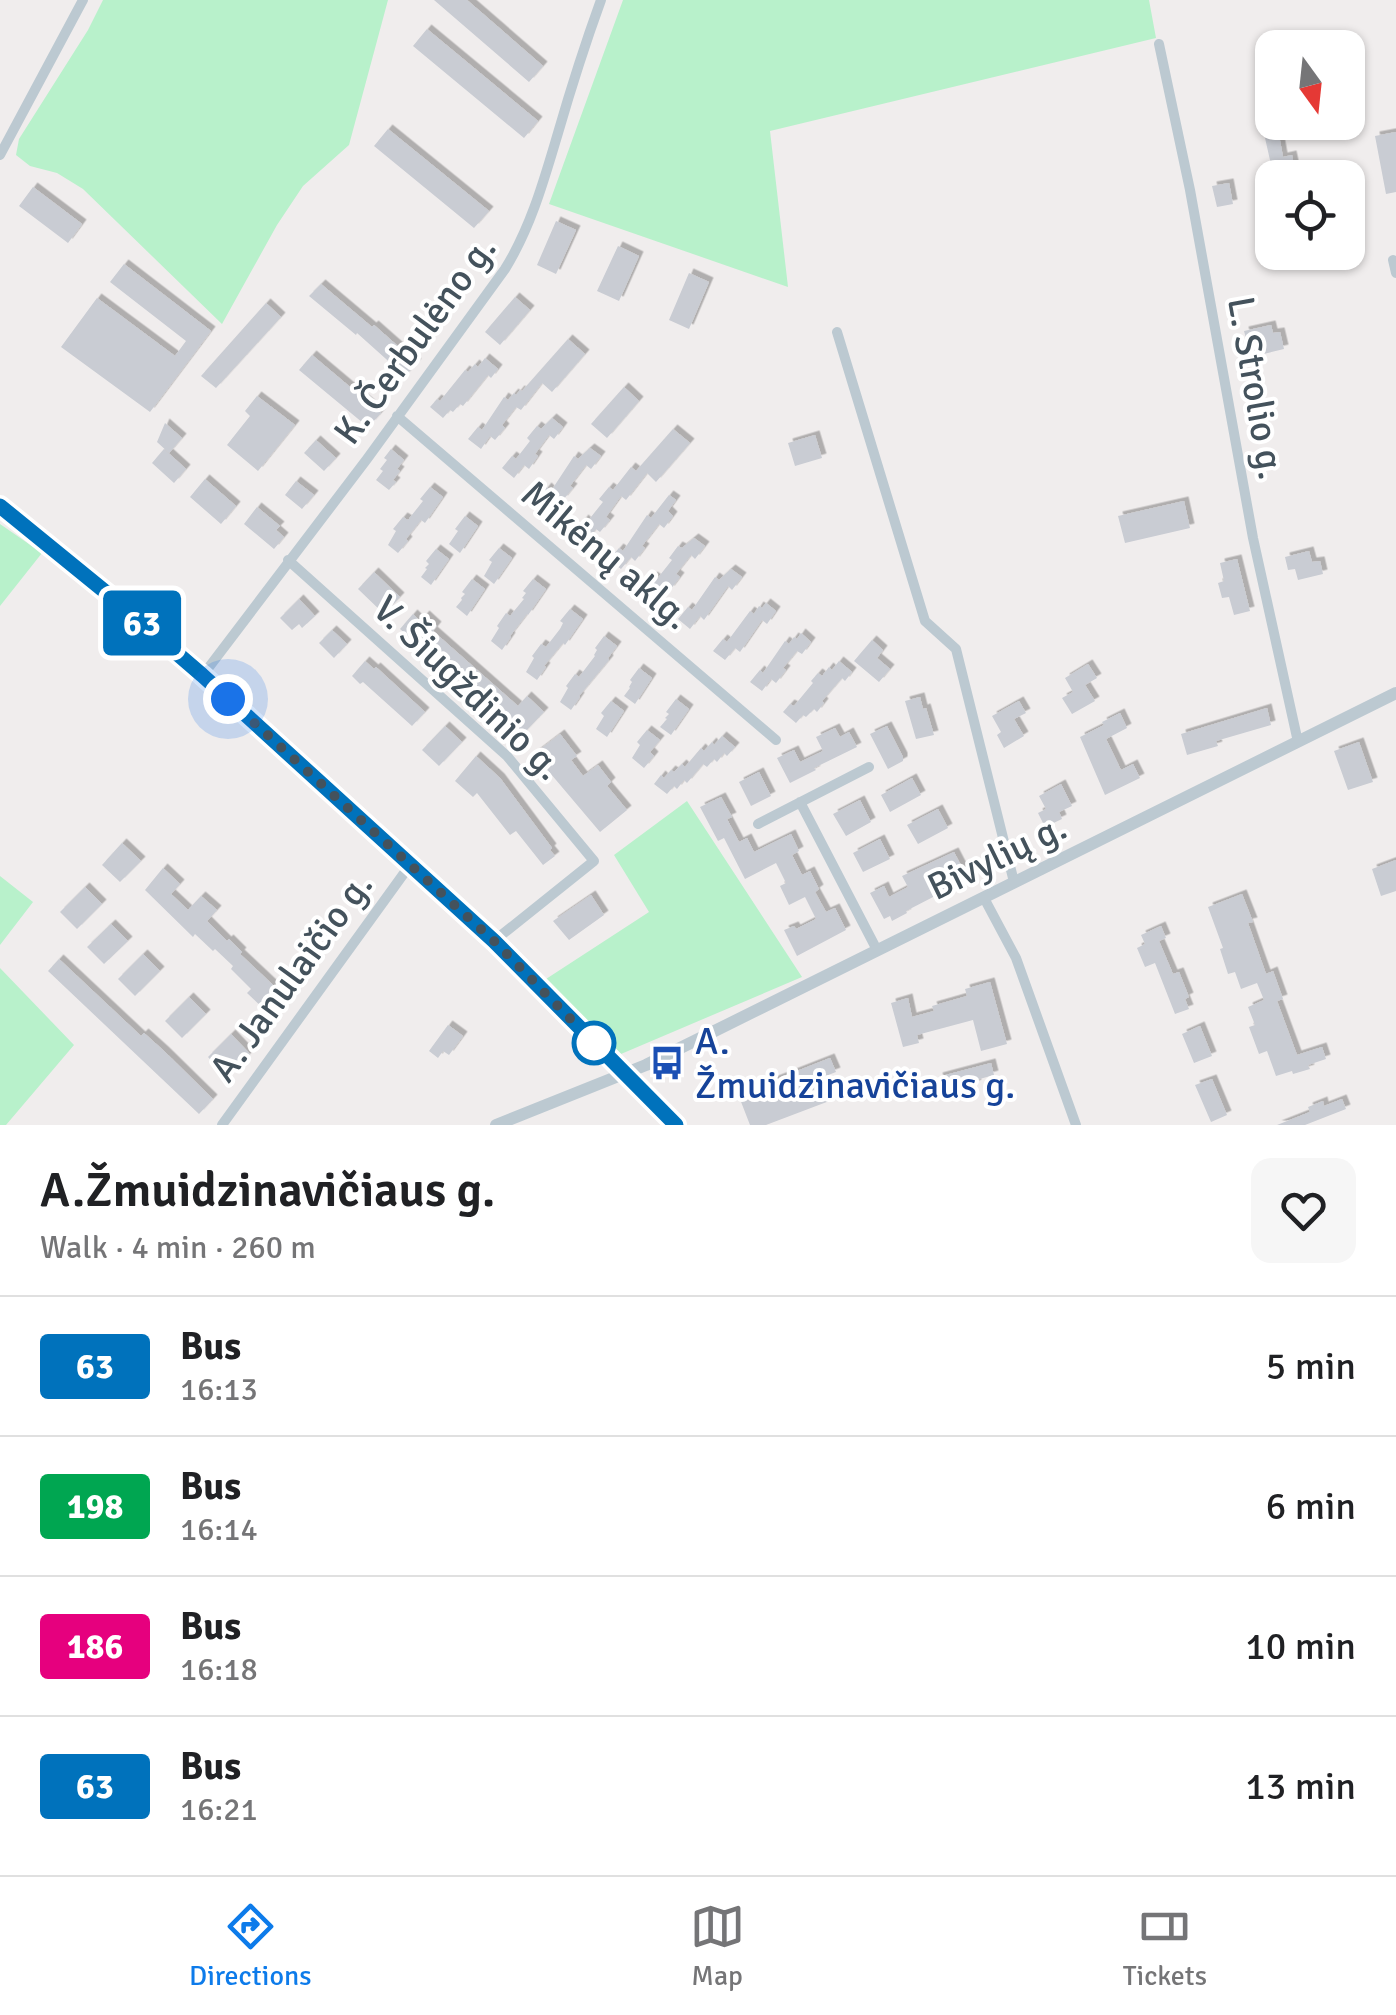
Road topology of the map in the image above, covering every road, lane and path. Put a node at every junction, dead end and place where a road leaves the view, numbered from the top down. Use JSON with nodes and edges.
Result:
{"nodes":[{"id":1,"x":83,"y":0,"type":"edge"},
{"id":2,"x":600,"y":0,"type":"edge"},
{"id":3,"x":1160,"y":44,"type":"dead end"},
{"id":4,"x":0,"y":155,"type":"edge"},
{"id":5,"x":1393,"y":260,"type":"dead end"},
{"id":6,"x":1396,"y":273,"type":"edge"},
{"id":7,"x":837,"y":332,"type":"dead end"},
{"id":8,"x":397,"y":416,"type":"junction"},
{"id":9,"x":0,"y":506,"type":"edge"},
{"id":10,"x":288,"y":560,"type":"junction"},
{"id":11,"x":202,"y":675,"type":"junction"},
{"id":12,"x":1396,"y":693,"type":"edge"},
{"id":13,"x":776,"y":740,"type":"dead end"},
{"id":14,"x":1298,"y":742,"type":"junction"},
{"id":15,"x":869,"y":767,"type":"dead end"},
{"id":16,"x":800,"y":802,"type":"junction"},
{"id":17,"x":758,"y":824,"type":"dead end"},
{"id":18,"x":410,"y":865,"type":"junction"},
{"id":19,"x":1014,"y":882,"type":"junction"},
{"id":20,"x":984,"y":898,"type":"junction"},
{"id":21,"x":494,"y":941,"type":"junction"},
{"id":22,"x":877,"y":950,"type":"junction"},
{"id":23,"x":625,"y":1074,"type":"junction"},
{"id":24,"x":222,"y":1125,"type":"edge"},
{"id":25,"x":496,"y":1125,"type":"edge"},
{"id":26,"x":676,"y":1125,"type":"edge"},
{"id":27,"x":1076,"y":1125,"type":"edge"}],
"edges":[{"from":1,"to":4,"type":"street"},
{"from":2,"to":8,"type":"street","name":"K. Čerbulėno g."},
{"from":3,"to":14,"type":"street","name":"L. Strolio g."},
{"from":5,"to":6,"type":"street"},
{"from":7,"to":19,"type":"street"},
{"from":8,"to":10,"type":"street","name":"K. Čerbulėno g."},
{"from":8,"to":13,"type":"street","name":"Mikėnų aklg."},
{"from":9,"to":11,"type":"street"},
{"from":10,"to":11,"type":"street","name":"K. Čerbulėno g."},
{"from":10,"to":21,"type":"street","name":"V. Šiugždinio g."},
{"from":11,"to":18,"type":"street"},
{"from":12,"to":14,"type":"street","name":"Bivylių g."},
{"from":14,"to":19,"type":"street","name":"Bivylių g."},
{"from":15,"to":16,"type":"street"},
{"from":16,"to":17,"type":"street"},
{"from":16,"to":22,"type":"street"},
{"from":18,"to":21,"type":"street"},
{"from":18,"to":24,"type":"street","name":"A. Janulaičio g."},
{"from":19,"to":20,"type":"street","name":"Bivylių g."},
{"from":20,"to":22,"type":"street","name":"Bivylių g."},
{"from":20,"to":27,"type":"street"},
{"from":21,"to":23,"type":"street"},
{"from":22,"to":23,"type":"street","name":"Bivylių g."},
{"from":23,"to":25,"type":"street","name":"Bivylių g."},
{"from":23,"to":26,"type":"street"}]}
